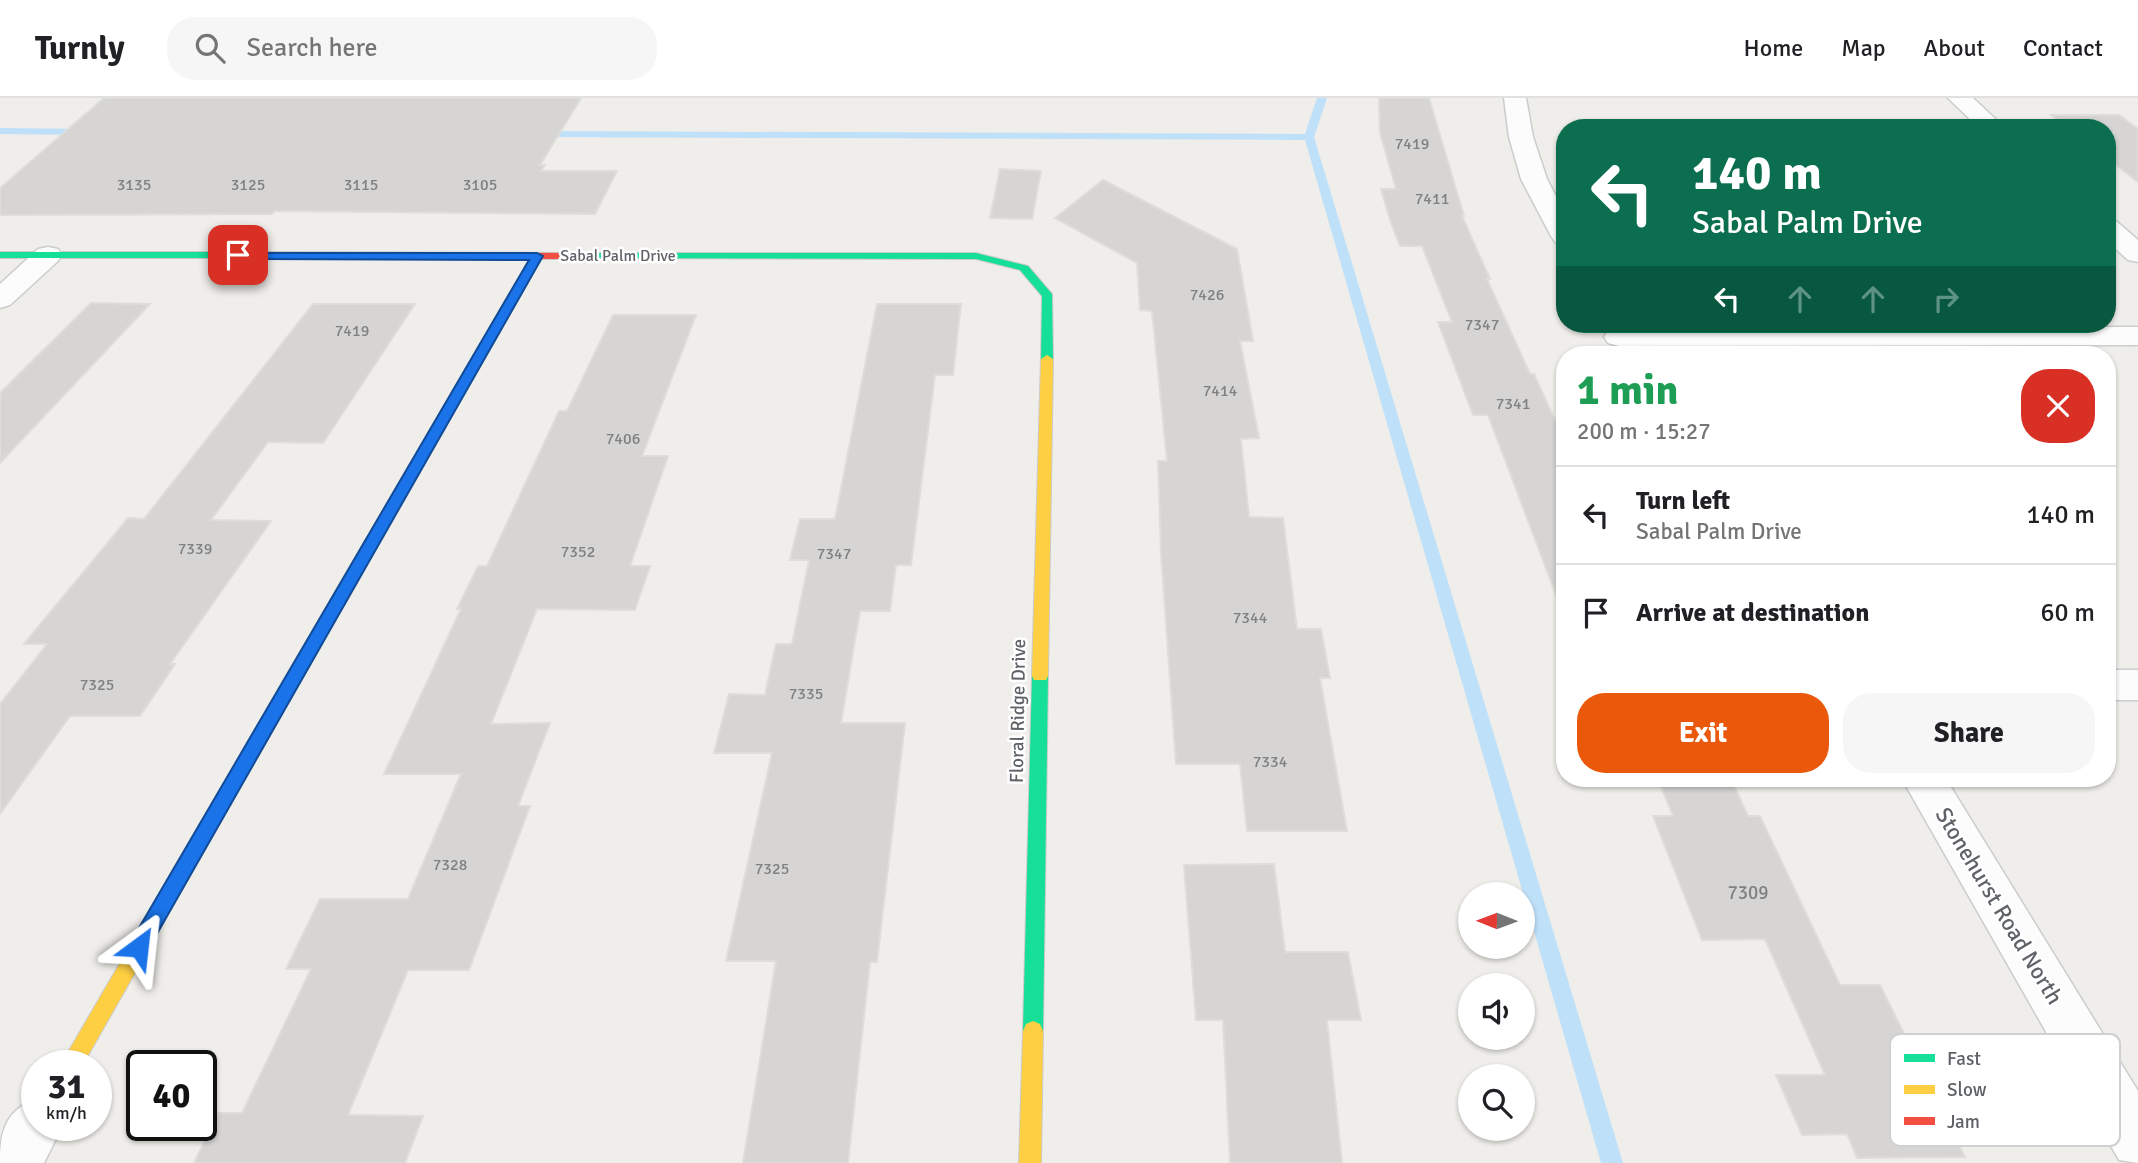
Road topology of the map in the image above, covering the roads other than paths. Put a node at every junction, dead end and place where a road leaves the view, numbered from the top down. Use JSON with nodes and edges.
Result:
{"nodes":[{"id":1,"x":1515,"y":98,"type":"edge"},
{"id":2,"x":1959,"y":98,"type":"edge"},
{"id":3,"x":1983,"y":119,"type":"edge"},
{"id":4,"x":1556,"y":221,"type":"edge"},
{"id":5,"x":2116,"y":235,"type":"edge"},
{"id":6,"x":2138,"y":254,"type":"edge"},
{"id":7,"x":0,"y":255,"type":"edge"},
{"id":8,"x":48,"y":255,"type":"junction"},
{"id":9,"x":537,"y":256,"type":"junction"},
{"id":10,"x":1024,"y":268,"type":"joint"},
{"id":11,"x":0,"y":299,"type":"edge"},
{"id":12,"x":2138,"y":337,"type":"edge"},
{"id":13,"x":1620,"y":339,"type":"edge"},
{"id":14,"x":2116,"y":685,"type":"edge"},
{"id":15,"x":2138,"y":685,"type":"edge"},
{"id":16,"x":1928,"y":787,"type":"edge"},
{"id":17,"x":2074,"y":1034,"type":"edge"},
{"id":18,"x":80,"y":1050,"type":"edge"},
{"id":19,"x":2120,"y":1111,"type":"edge"},
{"id":20,"x":27,"y":1141,"type":"edge"},
{"id":21,"x":2138,"y":1141,"type":"edge"},
{"id":22,"x":14,"y":1163,"type":"edge"},
{"id":23,"x":1030,"y":1163,"type":"edge"}],
"edges":[{"from":1,"to":4,"type":"street"},
{"from":2,"to":3,"type":"street"},
{"from":5,"to":6,"type":"street"},
{"from":7,"to":8,"type":"street","name":"Sabal Palm Drive"},
{"from":8,"to":9,"type":"street","name":"Sabal Palm Drive"},
{"from":8,"to":11,"type":"street"},
{"from":9,"to":10,"type":"street","name":"Sabal Palm Drive"},
{"from":9,"to":18,"type":"street"},
{"from":10,"to":23,"type":"street","name":"Floral Ridge Drive"},
{"from":12,"to":13,"type":"street"},
{"from":14,"to":15,"type":"street"},
{"from":16,"to":17,"type":"street","name":"Stonehurst Road North"},
{"from":19,"to":21,"type":"street","name":"Stonehurst Road North"},
{"from":20,"to":22,"type":"street"}]}
